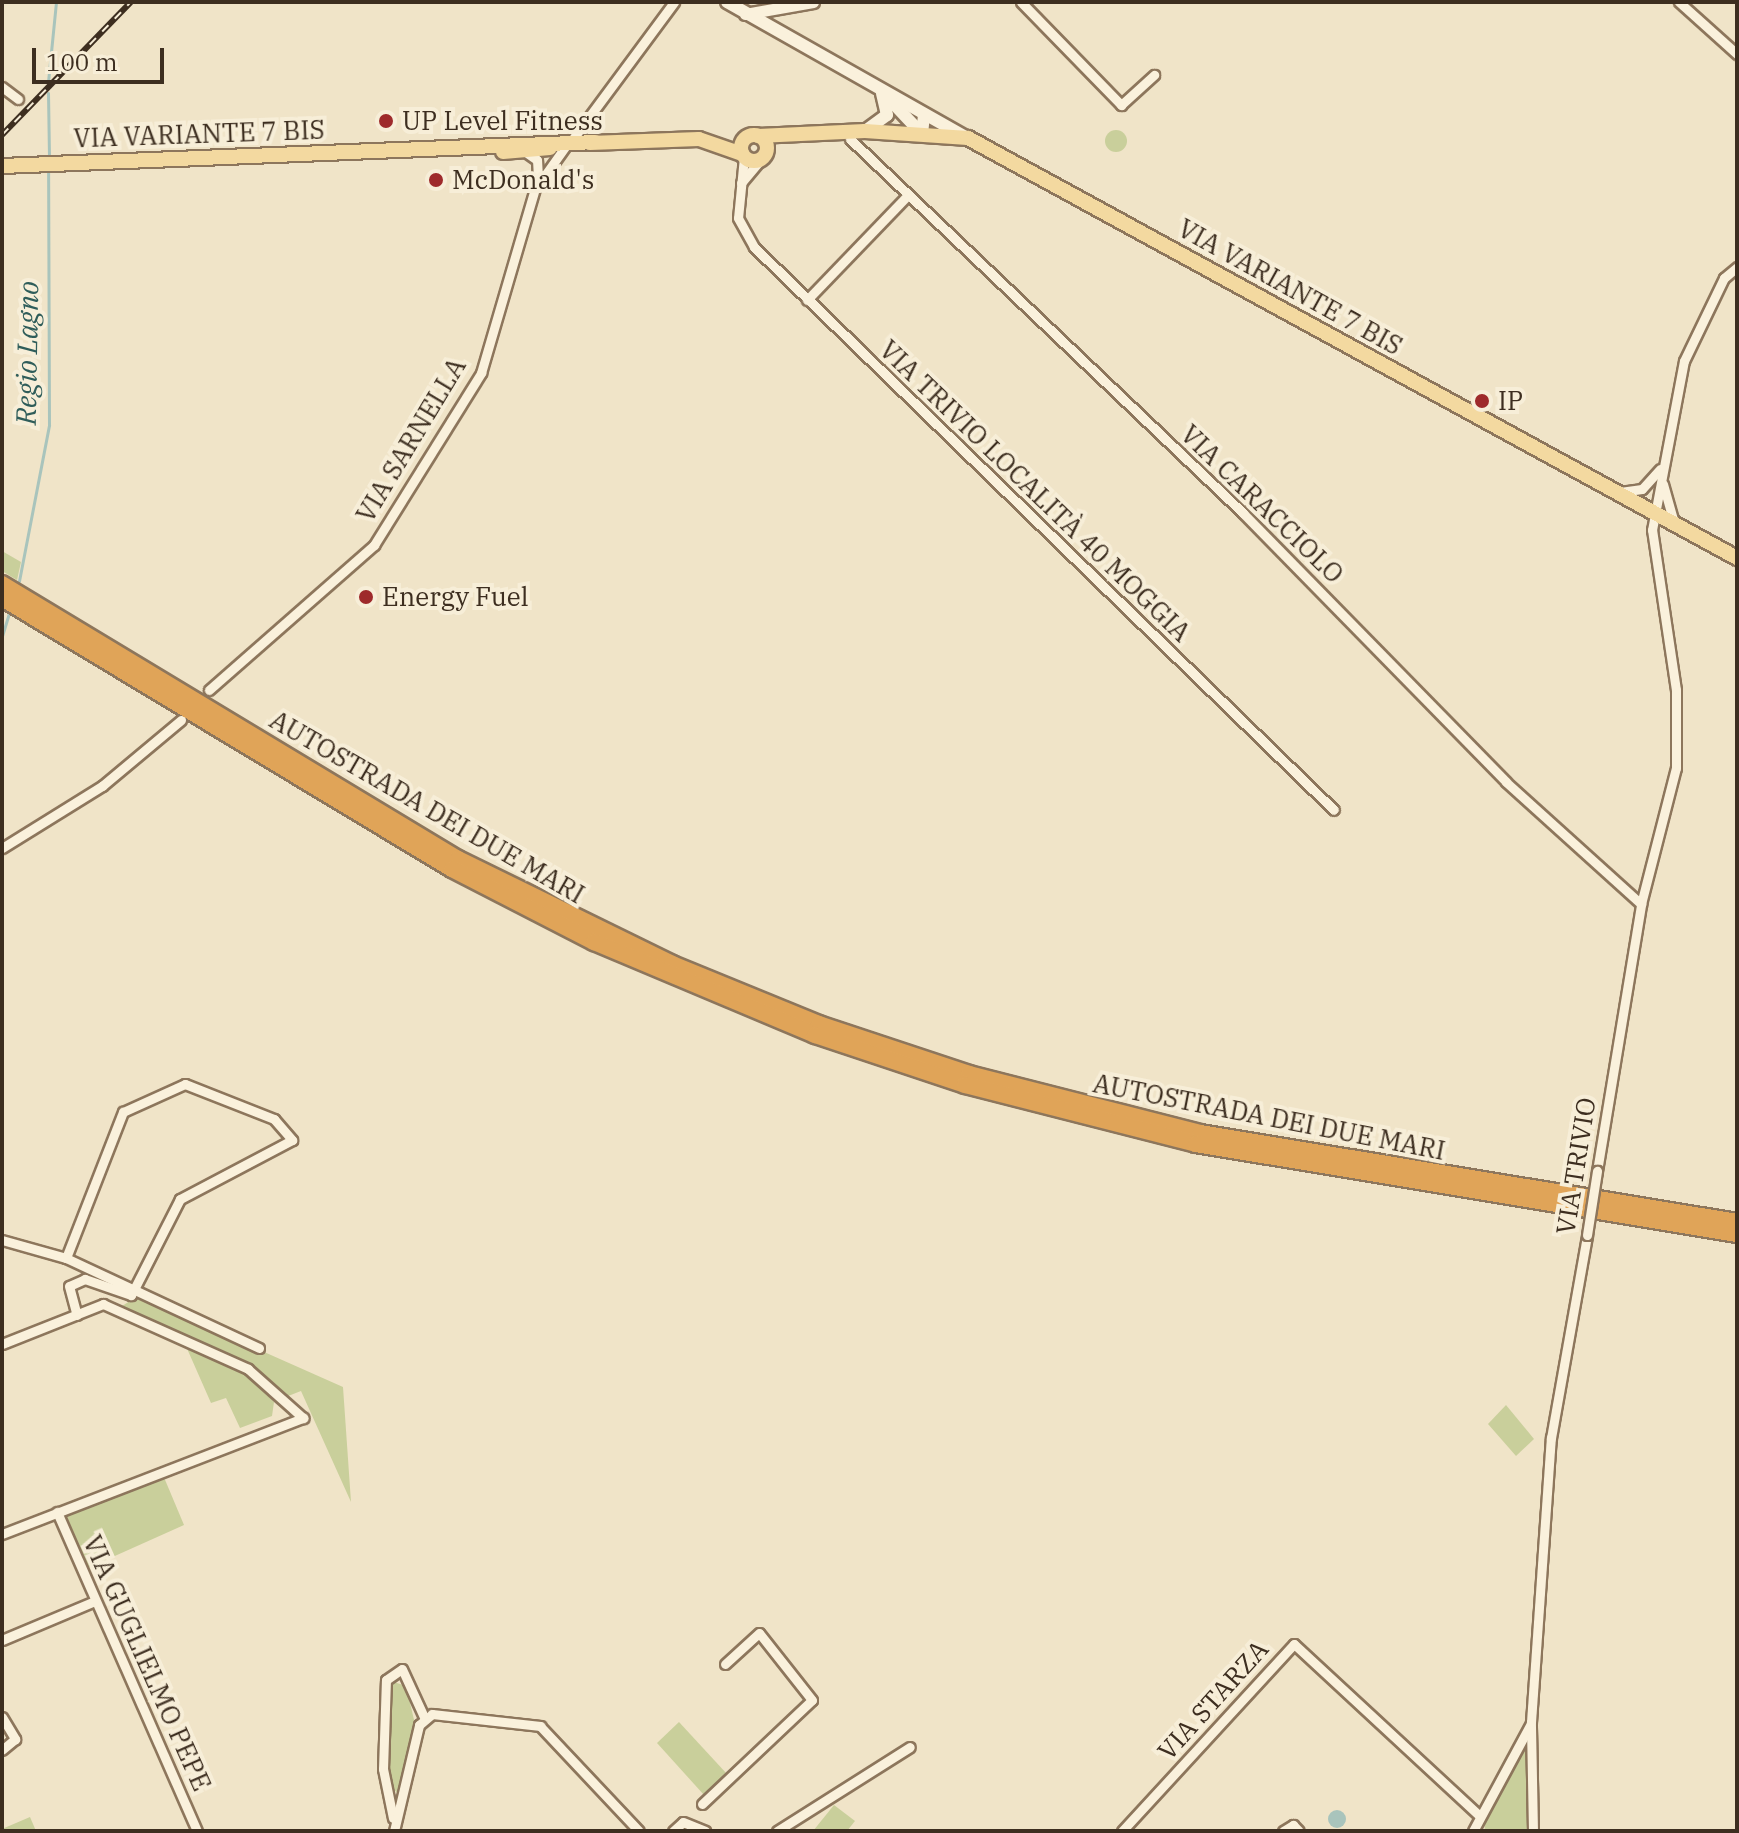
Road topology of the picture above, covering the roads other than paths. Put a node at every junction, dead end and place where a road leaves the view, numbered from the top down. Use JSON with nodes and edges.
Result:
{"nodes":[{"id":1,"x":674,"y":2,"type":"edge"},
{"id":2,"x":727,"y":2,"type":"edge"},
{"id":3,"x":813,"y":2,"type":"edge"},
{"id":4,"x":1021,"y":2,"type":"edge"},
{"id":5,"x":1679,"y":2,"type":"edge"},
{"id":6,"x":745,"y":14,"type":"junction"},
{"id":7,"x":1737,"y":54,"type":"edge"},
{"id":8,"x":1154,"y":75,"type":"dead end"},
{"id":9,"x":2,"y":87,"type":"edge"},
{"id":10,"x":881,"y":91,"type":"junction"},
{"id":11,"x":18,"y":99,"type":"dead end"},
{"id":12,"x":924,"y":114,"type":"junction"},
{"id":13,"x":865,"y":131,"type":"junction"},
{"id":14,"x":922,"y":134,"type":"junction"},
{"id":15,"x":754,"y":136,"type":"junction"},
{"id":16,"x":800,"y":137,"type":"junction"},
{"id":17,"x":968,"y":138,"type":"junction"},
{"id":18,"x":850,"y":139,"type":"dead end"},
{"id":19,"x":710,"y":141,"type":"junction"},
{"id":20,"x":504,"y":144,"type":"junction"},
{"id":21,"x":568,"y":144,"type":"junction"},
{"id":22,"x":543,"y":149,"type":"junction"},
{"id":23,"x":524,"y":151,"type":"junction"},
{"id":24,"x":399,"y":152,"type":"junction"},
{"id":25,"x":743,"y":155,"type":"junction"},
{"id":26,"x":762,"y":158,"type":"junction"},
{"id":27,"x":551,"y":162,"type":"junction"},
{"id":28,"x":2,"y":166,"type":"edge"},
{"id":29,"x":739,"y":186,"type":"junction"},
{"id":30,"x":534,"y":192,"type":"junction"},
{"id":31,"x":906,"y":197,"type":"junction"},
{"id":32,"x":1737,"y":267,"type":"edge"},
{"id":33,"x":807,"y":300,"type":"junction"},
{"id":34,"x":1662,"y":470,"type":"junction"},
{"id":35,"x":1617,"y":493,"type":"junction"},
{"id":36,"x":1655,"y":513,"type":"junction"},
{"id":37,"x":1674,"y":523,"type":"junction"},
{"id":38,"x":1737,"y":558,"type":"edge"},
{"id":39,"x":2,"y":584,"type":"edge"},
{"id":40,"x":2,"y":598,"type":"edge"},
{"id":41,"x":209,"y":690,"type":"dead end"},
{"id":42,"x":181,"y":720,"type":"dead end"},
{"id":43,"x":1334,"y":810,"type":"dead end"},
{"id":44,"x":2,"y":848,"type":"edge"},
{"id":45,"x":1641,"y":904,"type":"junction"},
{"id":46,"x":1737,"y":1222,"type":"edge"},
{"id":47,"x":1737,"y":1234,"type":"edge"},
{"id":48,"x":2,"y":1240,"type":"edge"},
{"id":49,"x":66,"y":1258,"type":"junction"},
{"id":50,"x":135,"y":1290,"type":"junction"},
{"id":51,"x":77,"y":1315,"type":"junction"},
{"id":52,"x":2,"y":1344,"type":"edge"},
{"id":53,"x":259,"y":1348,"type":"dead end"},
{"id":54,"x":57,"y":1512,"type":"junction"},
{"id":55,"x":2,"y":1534,"type":"edge"},
{"id":56,"x":95,"y":1601,"type":"junction"},
{"id":57,"x":2,"y":1640,"type":"edge"},
{"id":58,"x":725,"y":1664,"type":"dead end"},
{"id":59,"x":2,"y":1717,"type":"edge"},
{"id":60,"x":424,"y":1717,"type":"junction"},
{"id":61,"x":1531,"y":1722,"type":"junction"},
{"id":62,"x":910,"y":1747,"type":"dead end"},
{"id":63,"x":2,"y":1750,"type":"edge"},
{"id":64,"x":702,"y":1804,"type":"dead end"},
{"id":65,"x":1480,"y":1816,"type":"junction"},
{"id":66,"x":682,"y":1826,"type":"edge"},
{"id":67,"x":394,"y":1827,"type":"edge"},
{"id":68,"x":197,"y":1831,"type":"edge"},
{"id":69,"x":639,"y":1831,"type":"edge"},
{"id":70,"x":673,"y":1831,"type":"edge"},
{"id":71,"x":705,"y":1831,"type":"edge"},
{"id":72,"x":777,"y":1831,"type":"edge"},
{"id":73,"x":1122,"y":1831,"type":"edge"},
{"id":74,"x":1283,"y":1831,"type":"edge"},
{"id":75,"x":1299,"y":1831,"type":"edge"},
{"id":76,"x":1473,"y":1831,"type":"edge"},
{"id":77,"x":1533,"y":1831,"type":"edge"}],
"edges":[{"from":1,"to":21,"type":"street"},
{"from":2,"to":6,"type":"main road"},
{"from":3,"to":6,"type":"street"},
{"from":4,"to":8,"type":"street"},
{"from":5,"to":7,"type":"street"},
{"from":6,"to":10,"type":"main road"},
{"from":9,"to":11,"type":"street"},
{"from":10,"to":12,"type":"main road"},
{"from":10,"to":13,"type":"main road"},
{"from":10,"to":14,"type":"main road"},
{"from":12,"to":14,"type":"main road"},
{"from":12,"to":17,"type":"main road"},
{"from":13,"to":14,"type":"main road","name":"VIA VARIANTE 7 BIS"},
{"from":13,"to":16,"type":"main road","name":"VIA VARIANTE 7 BIS"},
{"from":14,"to":17,"type":"main road","name":"VIA VARIANTE 7 BIS"},
{"from":15,"to":16,"type":"main road","name":"VIA VARIANTE 7 BIS"},
{"from":15,"to":19,"type":"main road","name":"VIA VARIANTE 7 BIS"},
{"from":15,"to":25,"type":"main road"},
{"from":15,"to":26,"type":"main road"},
{"from":16,"to":26,"type":"main road","name":"VIA VARIANTE 7 BIS"},
{"from":17,"to":35,"type":"main road","name":"VIA VARIANTE 7 BIS"},
{"from":18,"to":31,"type":"street","name":"VIA CARACCIOLO"},
{"from":19,"to":21,"type":"main road","name":"VIA VARIANTE 7 BIS"},
{"from":19,"to":25,"type":"main road","name":"VIA VARIANTE 7 BIS"},
{"from":20,"to":21,"type":"main road","name":"VIA VARIANTE 7 BIS"},
{"from":20,"to":22,"type":"main road","name":"VIA VARIANTE 7 BIS"},
{"from":20,"to":24,"type":"main road","name":"VIA VARIANTE 7 BIS"},
{"from":21,"to":22,"type":"main road","name":"VIA VARIANTE 7 BIS"},
{"from":21,"to":27,"type":"street"},
{"from":22,"to":23,"type":"main road","name":"VIA VARIANTE 7 BIS"},
{"from":22,"to":27,"type":"street"},
{"from":23,"to":24,"type":"main road","name":"VIA VARIANTE 7 BIS"},
{"from":23,"to":30,"type":"street"},
{"from":24,"to":28,"type":"main road","name":"VIA VARIANTE 7 BIS"},
{"from":25,"to":26,"type":"main road","name":"VIA VARIANTE 7 BIS"},
{"from":25,"to":29,"type":"street","name":"VIA TRIVIO LOCALITÀ 40 MOGGIA"},
{"from":26,"to":29,"type":"street"},
{"from":27,"to":30,"type":"street"},
{"from":29,"to":33,"type":"street","name":"VIA TRIVIO LOCALITÀ 40 MOGGIA"},
{"from":30,"to":41,"type":"street","name":"VIA SARNELLA"},
{"from":31,"to":33,"type":"street"},
{"from":31,"to":45,"type":"street","name":"VIA CARACCIOLO"},
{"from":32,"to":34,"type":"street","name":"VIA TRIVIO"},
{"from":33,"to":43,"type":"street","name":"VIA TRIVIO LOCALITÀ 40 MOGGIA"},
{"from":34,"to":35,"type":"street"},
{"from":34,"to":36,"type":"street","name":"VIA TRIVIO"},
{"from":34,"to":37,"type":"street"},
{"from":35,"to":36,"type":"main road","name":"VIA VARIANTE 7 BIS"},
{"from":36,"to":37,"type":"main road","name":"VIA VARIANTE 7 BIS"},
{"from":36,"to":45,"type":"street","name":"VIA TRIVIO"},
{"from":37,"to":38,"type":"main road","name":"VIA VARIANTE 7 BIS"},
{"from":39,"to":46,"type":"highway","name":"AUTOSTRADA DEI DUE MARI"},
{"from":40,"to":47,"type":"highway","name":"AUTOSTRADA DEI DUE MARI"},
{"from":42,"to":44,"type":"street"},
{"from":45,"to":61,"type":"street","name":"VIA TRIVIO","bridge":true},
{"from":48,"to":49,"type":"street"},
{"from":49,"to":50,"type":"street"},
{"from":49,"to":50,"type":"street"},
{"from":50,"to":51,"type":"street"},
{"from":50,"to":53,"type":"street"},
{"from":51,"to":52,"type":"street"},
{"from":51,"to":54,"type":"street"},
{"from":54,"to":55,"type":"street"},
{"from":54,"to":56,"type":"street","name":"VIA GUGLIELMO PEPE"},
{"from":56,"to":57,"type":"street"},
{"from":56,"to":68,"type":"street","name":"VIA GUGLIELMO PEPE"},
{"from":58,"to":64,"type":"street"},
{"from":59,"to":63,"type":"street"},
{"from":60,"to":67,"type":"street"},
{"from":60,"to":67,"type":"street"},
{"from":60,"to":69,"type":"street"},
{"from":61,"to":65,"type":"street"},
{"from":61,"to":77,"type":"street","name":"VIA TRIVIO"},
{"from":62,"to":72,"type":"street"},
{"from":65,"to":73,"type":"street","name":"VIA STARZA"},
{"from":65,"to":76,"type":"street"},
{"from":66,"to":70,"type":"street"},
{"from":66,"to":71,"type":"street"},
{"from":74,"to":75,"type":"street"}]}
